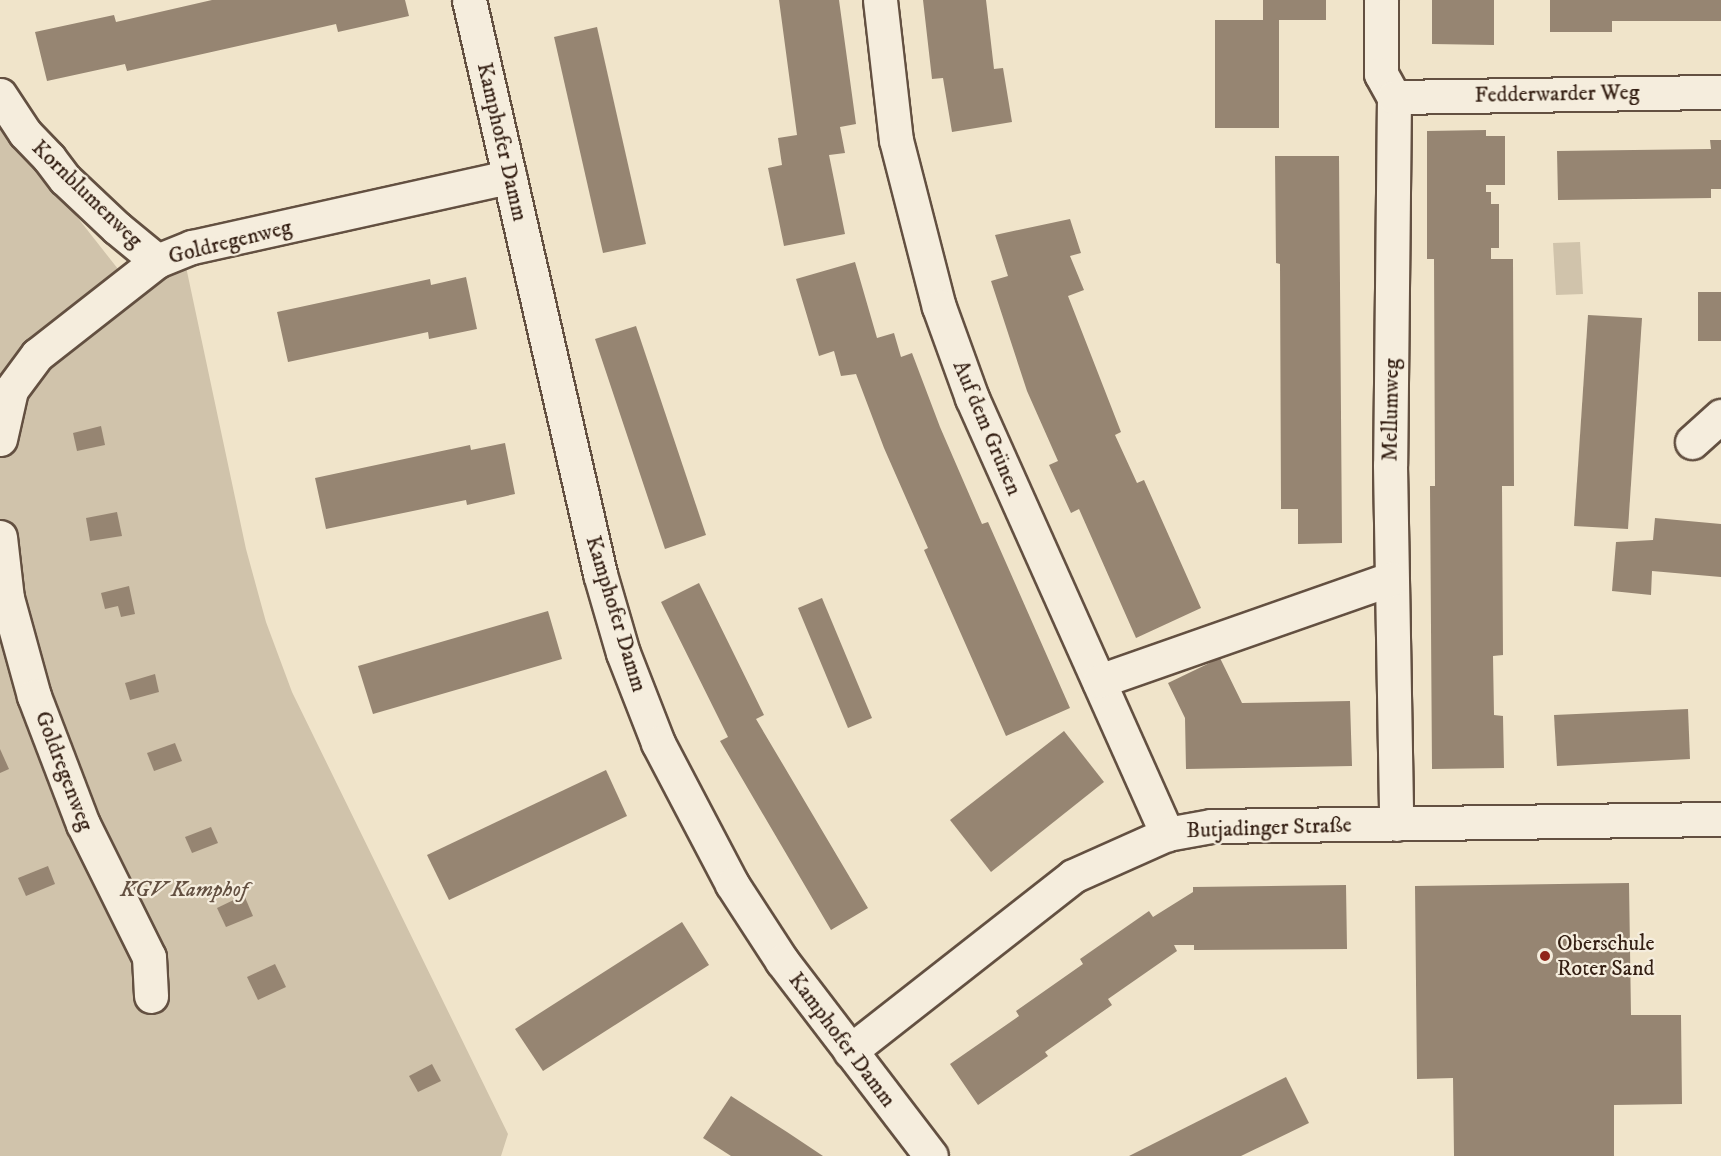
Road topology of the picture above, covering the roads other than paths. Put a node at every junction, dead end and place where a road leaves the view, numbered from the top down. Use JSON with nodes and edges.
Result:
{"nodes":[{"id":1,"x":469,"y":0,"type":"edge"},
{"id":2,"x":880,"y":0,"type":"edge"},
{"id":3,"x":1381,"y":0,"type":"edge"},
{"id":4,"x":1721,"y":92,"type":"edge"},
{"id":5,"x":0,"y":95,"type":"edge"},
{"id":6,"x":1394,"y":97,"type":"junction"},
{"id":7,"x":510,"y":177,"type":"junction"},
{"id":8,"x":157,"y":261,"type":"junction"},
{"id":9,"x":1721,"y":416,"type":"edge"},
{"id":10,"x":0,"y":440,"type":"edge"},
{"id":11,"x":1692,"y":442,"type":"dead end"},
{"id":12,"x":0,"y":537,"type":"edge"},
{"id":13,"x":1391,"y":579,"type":"junction"},
{"id":14,"x":1099,"y":681,"type":"junction"},
{"id":15,"x":1721,"y":819,"type":"edge"},
{"id":16,"x":1396,"y":824,"type":"junction"},
{"id":17,"x":1167,"y":834,"type":"junction"},
{"id":18,"x":151,"y":996,"type":"dead end"},
{"id":19,"x":850,"y":1051,"type":"junction"},
{"id":20,"x":931,"y":1156,"type":"edge"}],
"edges":[{"from":1,"to":7,"type":"street","name":"Kamphofer Damm"},
{"from":2,"to":14,"type":"street","name":"Auf dem Grünen"},
{"from":3,"to":6,"type":"street","name":"Mellumweg"},
{"from":4,"to":6,"type":"street","name":"Fedderwarder Weg"},
{"from":5,"to":8,"type":"street","name":"Kornblumenweg"},
{"from":6,"to":13,"type":"street","name":"Mellumweg"},
{"from":7,"to":8,"type":"street","name":"Goldregenweg"},
{"from":7,"to":19,"type":"street","name":"Kamphofer Damm"},
{"from":8,"to":10,"type":"street","name":"Goldregenweg"},
{"from":9,"to":11,"type":"street"},
{"from":12,"to":18,"type":"street","name":"Goldregenweg"},
{"from":13,"to":14,"type":"street"},
{"from":13,"to":16,"type":"street","name":"Mellumweg"},
{"from":14,"to":17,"type":"street","name":"Auf dem Grünen"},
{"from":15,"to":16,"type":"street","name":"Butjadinger Straße"},
{"from":16,"to":17,"type":"street","name":"Butjadinger Straße"},
{"from":17,"to":19,"type":"street","name":"Butjadinger Straße"},
{"from":19,"to":20,"type":"street","name":"Kamphofer Damm"}]}
